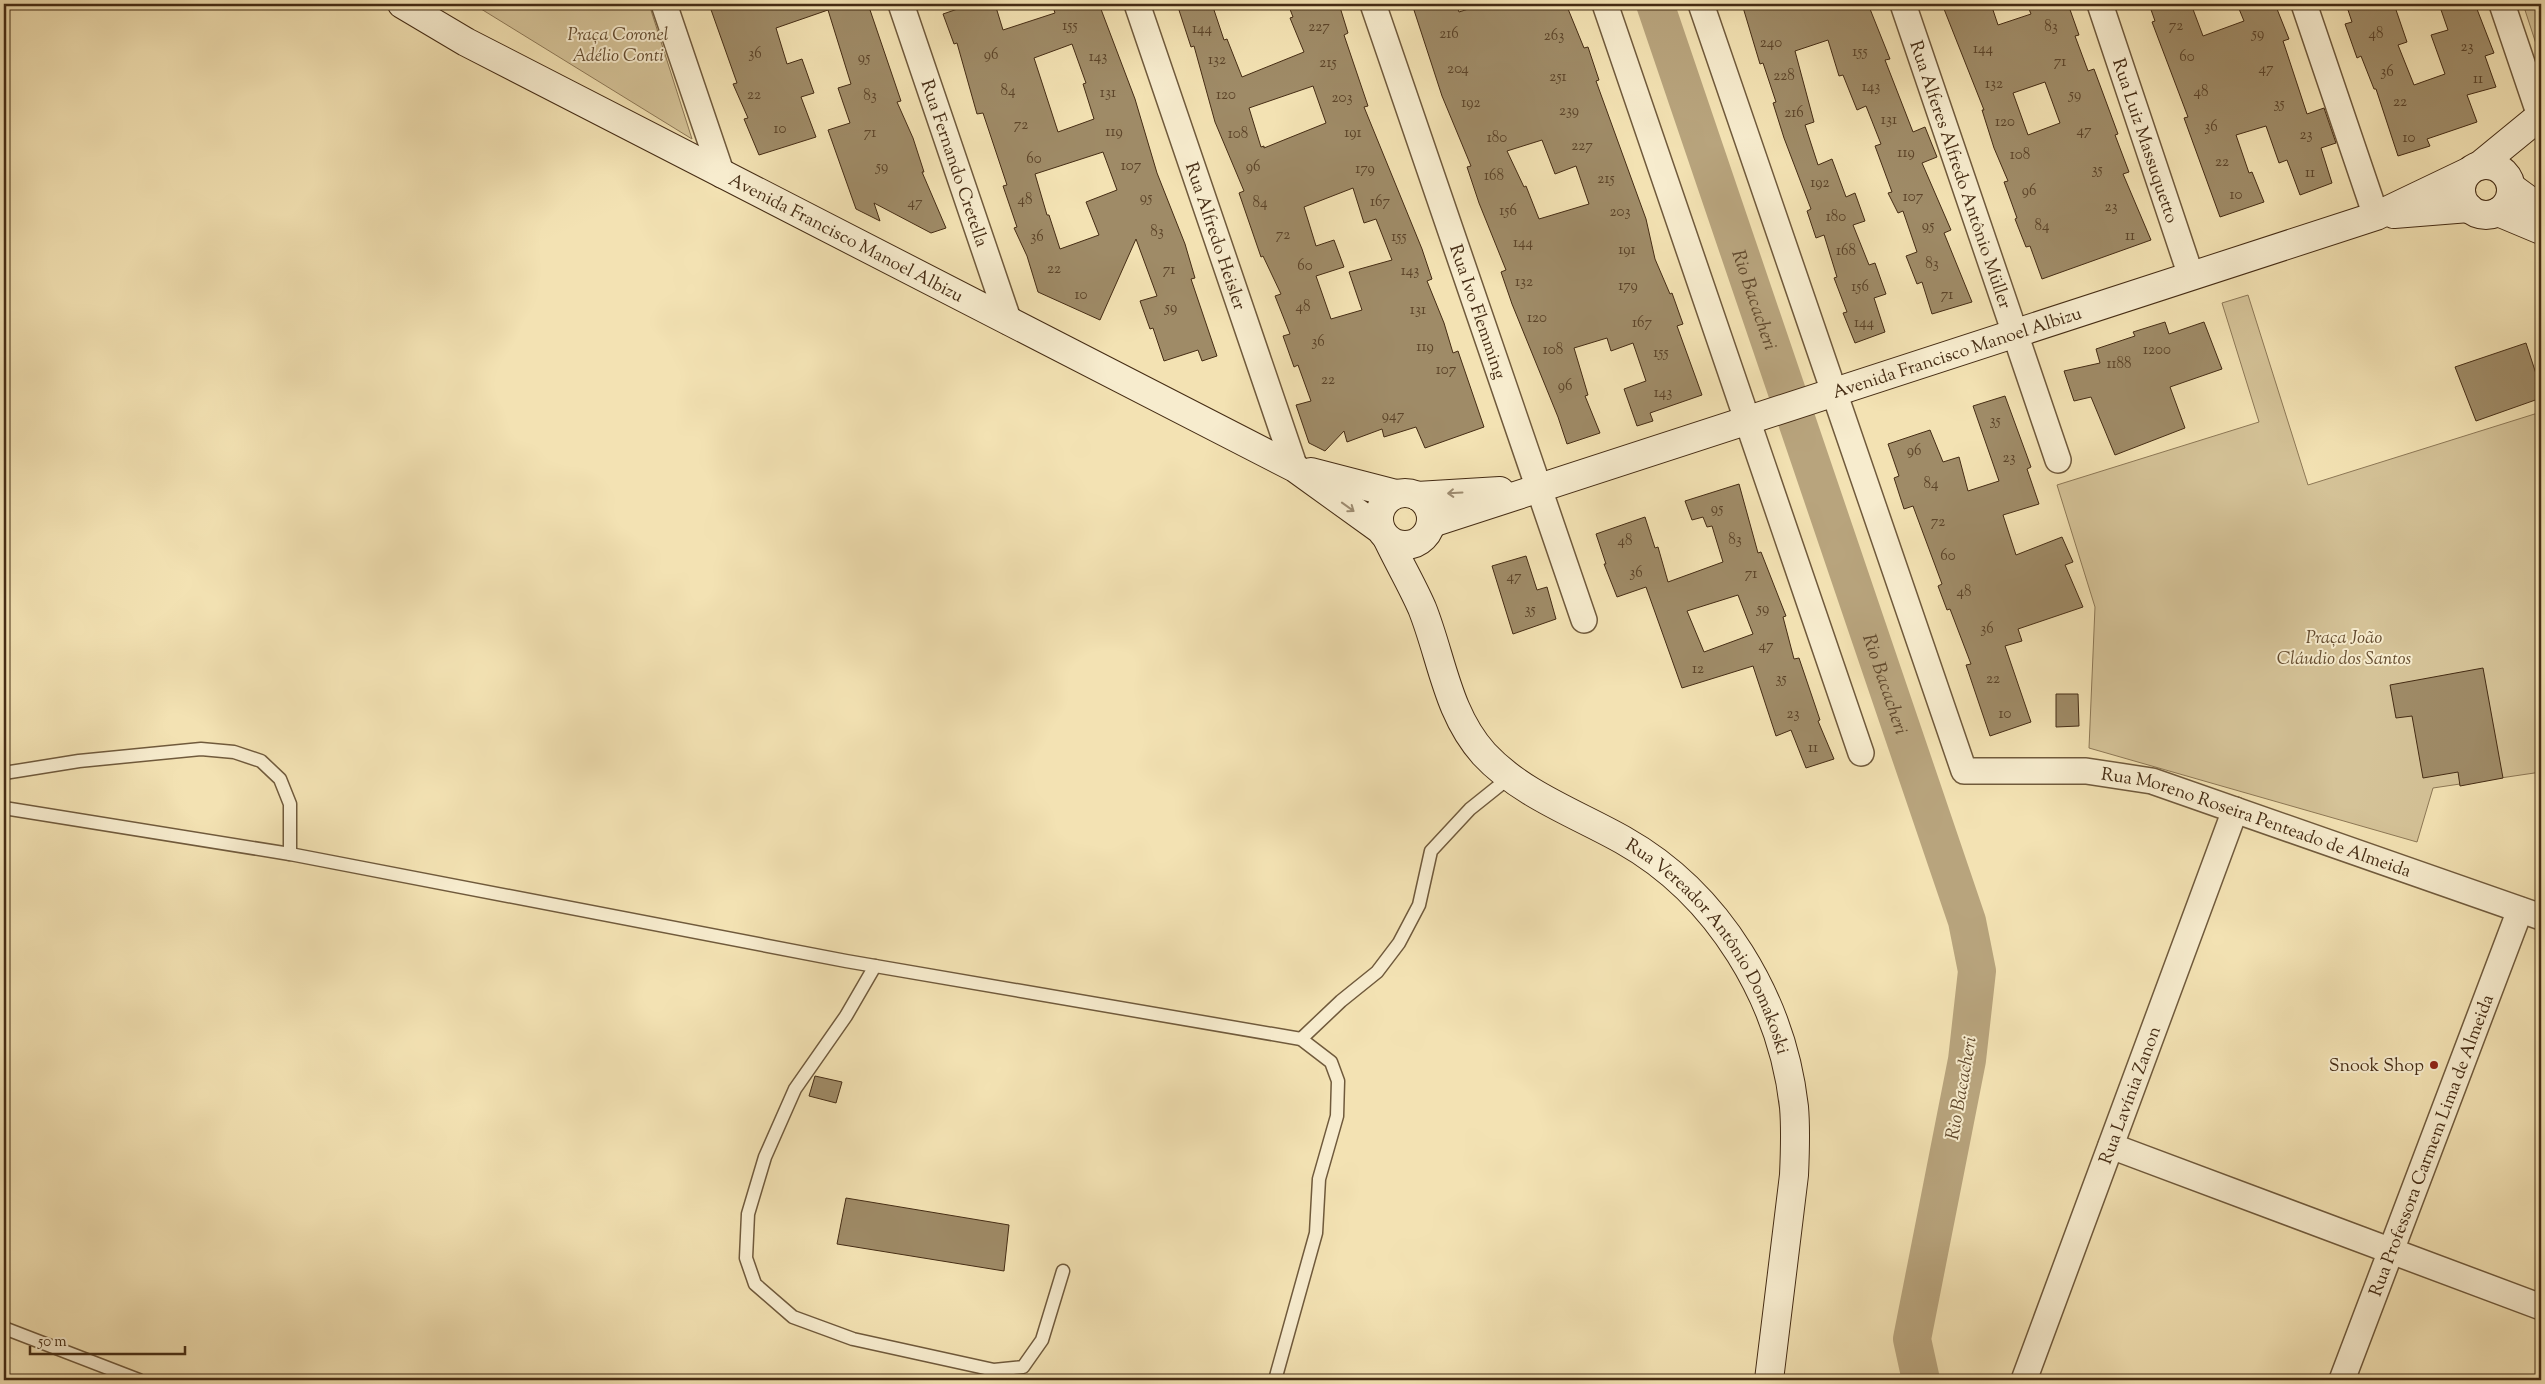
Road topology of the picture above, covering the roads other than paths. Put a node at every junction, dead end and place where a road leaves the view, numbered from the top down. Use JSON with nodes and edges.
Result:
{"nodes":[{"id":1,"x":402,"y":4,"type":"edge"},
{"id":2,"x":664,"y":4,"type":"edge"},
{"id":3,"x":901,"y":4,"type":"edge"},
{"id":4,"x":1137,"y":4,"type":"edge"},
{"id":5,"x":1373,"y":4,"type":"edge"},
{"id":6,"x":1606,"y":4,"type":"edge"},
{"id":7,"x":1701,"y":4,"type":"edge"},
{"id":8,"x":1903,"y":4,"type":"edge"},
{"id":9,"x":2100,"y":4,"type":"edge"},
{"id":10,"x":2304,"y":4,"type":"edge"},
{"id":11,"x":2502,"y":4,"type":"edge"},
{"id":12,"x":2541,"y":116,"type":"edge"},
{"id":13,"x":2474,"y":169,"type":"junction"},
{"id":14,"x":722,"y":175,"type":"junction"},
{"id":15,"x":2510,"y":182,"type":"junction"},
{"id":16,"x":2468,"y":208,"type":"junction"},
{"id":17,"x":2541,"y":209,"type":"edge"},
{"id":18,"x":2498,"y":212,"type":"junction"},
{"id":19,"x":2376,"y":216,"type":"junction"},
{"id":20,"x":2541,"y":230,"type":"edge"},
{"id":21,"x":2191,"y":276,"type":"junction"},
{"id":22,"x":1009,"y":322,"type":"junction"},
{"id":23,"x":2015,"y":333,"type":"junction"},
{"id":24,"x":1828,"y":394,"type":"junction"},
{"id":25,"x":1757,"y":417,"type":"junction"},
{"id":26,"x":2058,"y":460,"type":"dead end"},
{"id":27,"x":1295,"y":468,"type":"junction"},
{"id":28,"x":1538,"y":488,"type":"junction"},
{"id":29,"x":1407,"y":495,"type":"junction"},
{"id":30,"x":1428,"y":530,"type":"junction"},
{"id":31,"x":1384,"y":535,"type":"junction"},
{"id":32,"x":1422,"y":608,"type":"junction"},
{"id":33,"x":1584,"y":620,"type":"dead end"},
{"id":34,"x":1861,"y":754,"type":"dead end"},
{"id":35,"x":4,"y":773,"type":"edge"},
{"id":36,"x":1510,"y":777,"type":"junction"},
{"id":37,"x":4,"y":808,"type":"edge"},
{"id":38,"x":2235,"y":810,"type":"junction"},
{"id":39,"x":290,"y":854,"type":"junction"},
{"id":40,"x":2530,"y":914,"type":"edge"},
{"id":41,"x":875,"y":966,"type":"junction"},
{"id":42,"x":1301,"y":1039,"type":"junction"},
{"id":43,"x":2111,"y":1146,"type":"junction"},
{"id":44,"x":2391,"y":1251,"type":"junction"},
{"id":45,"x":1063,"y":1271,"type":"dead end"},
{"id":46,"x":2541,"y":1307,"type":"edge"},
{"id":47,"x":4,"y":1328,"type":"edge"},
{"id":48,"x":139,"y":1380,"type":"edge"},
{"id":49,"x":1275,"y":1380,"type":"edge"},
{"id":50,"x":1769,"y":1380,"type":"edge"},
{"id":51,"x":2024,"y":1380,"type":"edge"},
{"id":52,"x":2342,"y":1380,"type":"edge"}],
"edges":[{"from":1,"to":14,"type":"street","name":"Avenida Francisco Manoel Albizu"},
{"from":2,"to":14,"type":"street"},
{"from":3,"to":22,"type":"street","name":"Rua Fernando Cretella"},
{"from":4,"to":27,"type":"street","name":"Rua Alfredo Heisler"},
{"from":5,"to":28,"type":"street","name":"Rua Ivo Flemming"},
{"from":6,"to":25,"type":"street"},
{"from":7,"to":24,"type":"street"},
{"from":8,"to":23,"type":"street","name":"Rua Alferes Alfredo Antônio Müller"},
{"from":9,"to":21,"type":"street","name":"Rua Luiz Massuquetto"},
{"from":10,"to":19,"type":"street"},
{"from":11,"to":12,"type":"street"},
{"from":12,"to":13,"type":"street","name":"Avenida Francisco Manoel Albizu"},
{"from":12,"to":15,"type":"street"},
{"from":13,"to":15,"type":"street"},
{"from":13,"to":16,"type":"street"},
{"from":13,"to":19,"type":"street","name":"Avenida Francisco Manoel Albizu"},
{"from":14,"to":22,"type":"street","name":"Avenida Francisco Manoel Albizu"},
{"from":15,"to":17,"type":"street"},
{"from":15,"to":18,"type":"street"},
{"from":16,"to":18,"type":"street"},
{"from":16,"to":19,"type":"street","name":"Avenida Francisco Manoel Albizu"},
{"from":18,"to":20,"type":"street"},
{"from":19,"to":21,"type":"street","name":"Avenida Francisco Manoel Albizu"},
{"from":21,"to":23,"type":"street","name":"Avenida Francisco Manoel Albizu"},
{"from":22,"to":27,"type":"street","name":"Avenida Francisco Manoel Albizu"},
{"from":23,"to":24,"type":"street","name":"Avenida Francisco Manoel Albizu"},
{"from":23,"to":26,"type":"street","name":"Rua Alferes Alfredo Antônio Müller"},
{"from":24,"to":25,"type":"street","name":"Avenida Francisco Manoel Albizu"},
{"from":24,"to":38,"type":"street","name":"Rua Moreno Roseira Penteado de Almeida"},
{"from":25,"to":28,"type":"street","name":"Avenida Francisco Manoel Albizu"},
{"from":25,"to":34,"type":"street"},
{"from":27,"to":29,"type":"street","name":"Avenida Francisco Manoel Albizu"},
{"from":27,"to":31,"type":"street","name":"Avenida Francisco Manoel Albizu","one_way":true},
{"from":28,"to":29,"type":"street","name":"Avenida Francisco Manoel Albizu","one_way":true},
{"from":28,"to":30,"type":"street","name":"Avenida Francisco Manoel Albizu"},
{"from":28,"to":33,"type":"street","name":"Rua Ivo Flemming"},
{"from":29,"to":30,"type":"street"},
{"from":29,"to":31,"type":"street"},
{"from":30,"to":31,"type":"street"},
{"from":30,"to":32,"type":"street","name":"Rua Vereador Antônio Domakoski"},
{"from":31,"to":32,"type":"street","name":"Rua Vereador Antônio Domakoski"},
{"from":32,"to":36,"type":"street","name":"Rua Vereador Antônio Domakoski"},
{"from":35,"to":39,"type":"lane"},
{"from":36,"to":42,"type":"lane"},
{"from":36,"to":50,"type":"street","name":"Rua Vereador Antônio Domakoski"},
{"from":37,"to":39,"type":"lane"},
{"from":38,"to":40,"type":"street","name":"Rua Moreno Roseira Penteado de Almeida"},
{"from":38,"to":43,"type":"street","name":"Rua Lavínia Zanon"},
{"from":39,"to":41,"type":"lane"},
{"from":40,"to":44,"type":"street","name":"Rua Professora Carmem Lima de Almeida"},
{"from":41,"to":42,"type":"lane"},
{"from":41,"to":45,"type":"lane"},
{"from":42,"to":49,"type":"lane"},
{"from":43,"to":44,"type":"street"},
{"from":43,"to":51,"type":"street","name":"Rua Lavínia Zanon"},
{"from":44,"to":46,"type":"street"},
{"from":44,"to":52,"type":"street","name":"Rua Professora Carmem Lima de Almeida"},
{"from":47,"to":48,"type":"lane"}]}
